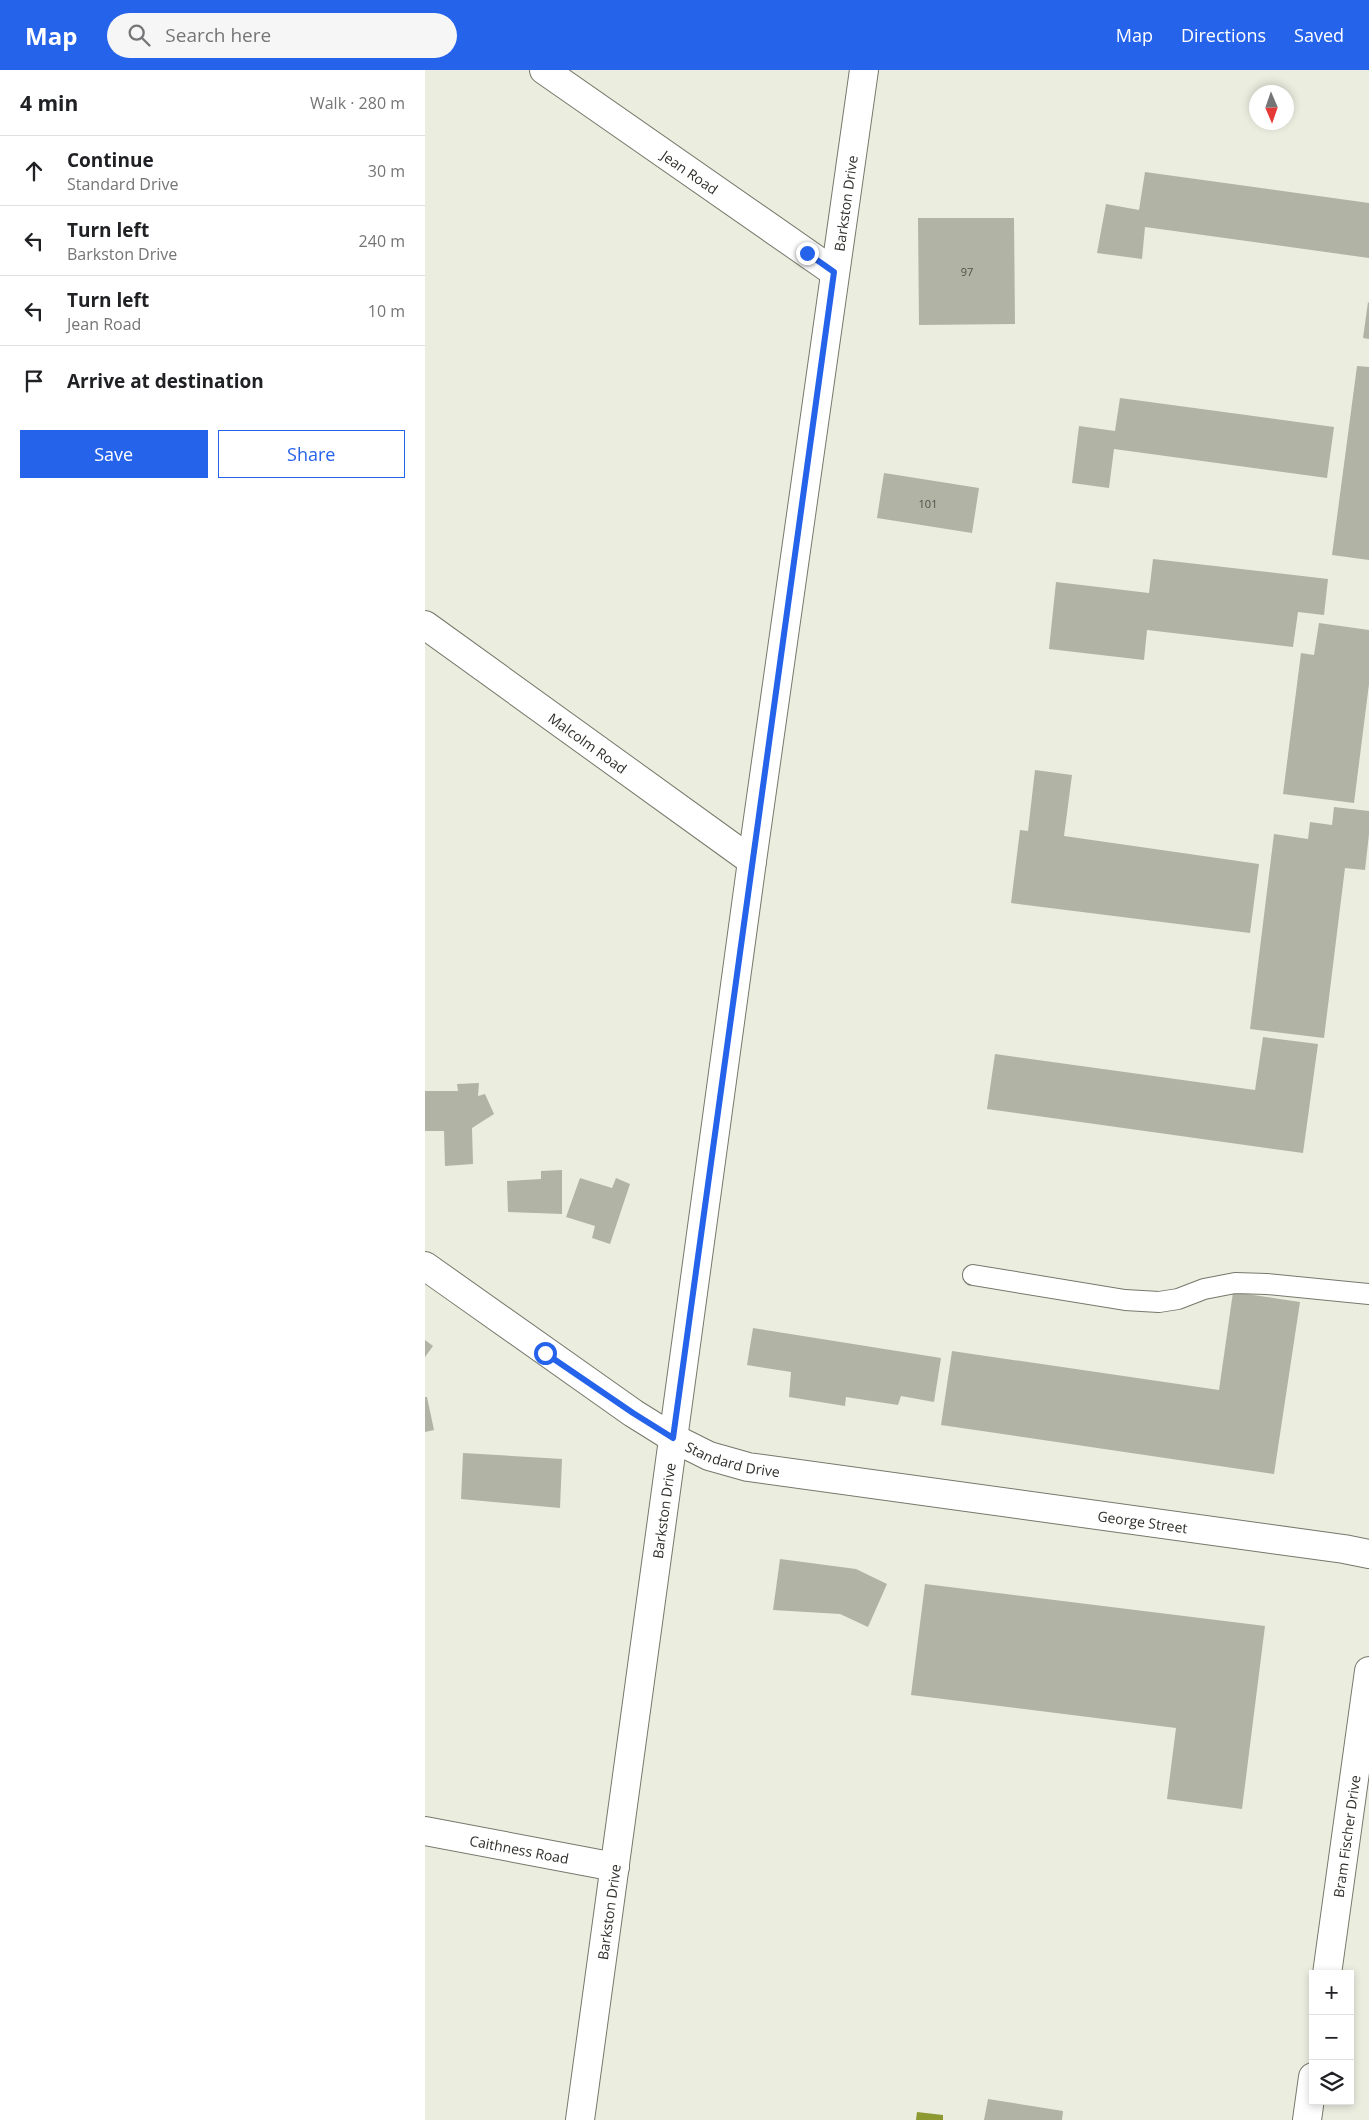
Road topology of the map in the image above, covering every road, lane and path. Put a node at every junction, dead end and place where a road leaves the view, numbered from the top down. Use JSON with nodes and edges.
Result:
{"nodes":[{"id":1,"x":544,"y":70,"type":"edge"},
{"id":2,"x":864,"y":70,"type":"edge"},
{"id":3,"x":834,"y":272,"type":"junction"},
{"id":4,"x":425,"y":625,"type":"edge"},
{"id":5,"x":752,"y":861,"type":"junction"},
{"id":6,"x":425,"y":1266,"type":"edge"},
{"id":7,"x":973,"y":1275,"type":"dead end"},
{"id":8,"x":1369,"y":1294,"type":"edge"},
{"id":9,"x":673,"y":1438,"type":"junction"},
{"id":10,"x":916,"y":1492,"type":"joint"},
{"id":11,"x":1369,"y":1554,"type":"edge"},
{"id":12,"x":1369,"y":1671,"type":"edge"},
{"id":13,"x":1367,"y":1702,"type":"edge"},
{"id":14,"x":425,"y":1831,"type":"edge"},
{"id":15,"x":615,"y":1867,"type":"junction"},
{"id":16,"x":1328,"y":1970,"type":"edge"},
{"id":17,"x":1309,"y":2105,"type":"edge"},
{"id":18,"x":580,"y":2120,"type":"edge"},
{"id":19,"x":1307,"y":2120,"type":"edge"}],
"edges":[{"from":1,"to":3,"type":"street","name":"Jean Road"},
{"from":2,"to":3,"type":"street","name":"Barkston Drive"},
{"from":3,"to":5,"type":"street","name":"Barkston Drive"},
{"from":4,"to":5,"type":"street","name":"Malcolm Road"},
{"from":5,"to":9,"type":"street","name":"Barkston Drive"},
{"from":6,"to":9,"type":"street","name":"Standard Drive"},
{"from":7,"to":8,"type":"lane"},
{"from":9,"to":10,"type":"street","name":"Standard Drive"},
{"from":9,"to":15,"type":"street","name":"Barkston Drive"},
{"from":10,"to":11,"type":"street","name":"George Street"},
{"from":12,"to":13,"type":"street","name":"Bram Fischer Drive"},
{"from":13,"to":16,"type":"street","name":"Bram Fischer Drive"},
{"from":14,"to":15,"type":"street","name":"Caithness Road"},
{"from":15,"to":18,"type":"street","name":"Barkston Drive"},
{"from":17,"to":19,"type":"street"}]}
